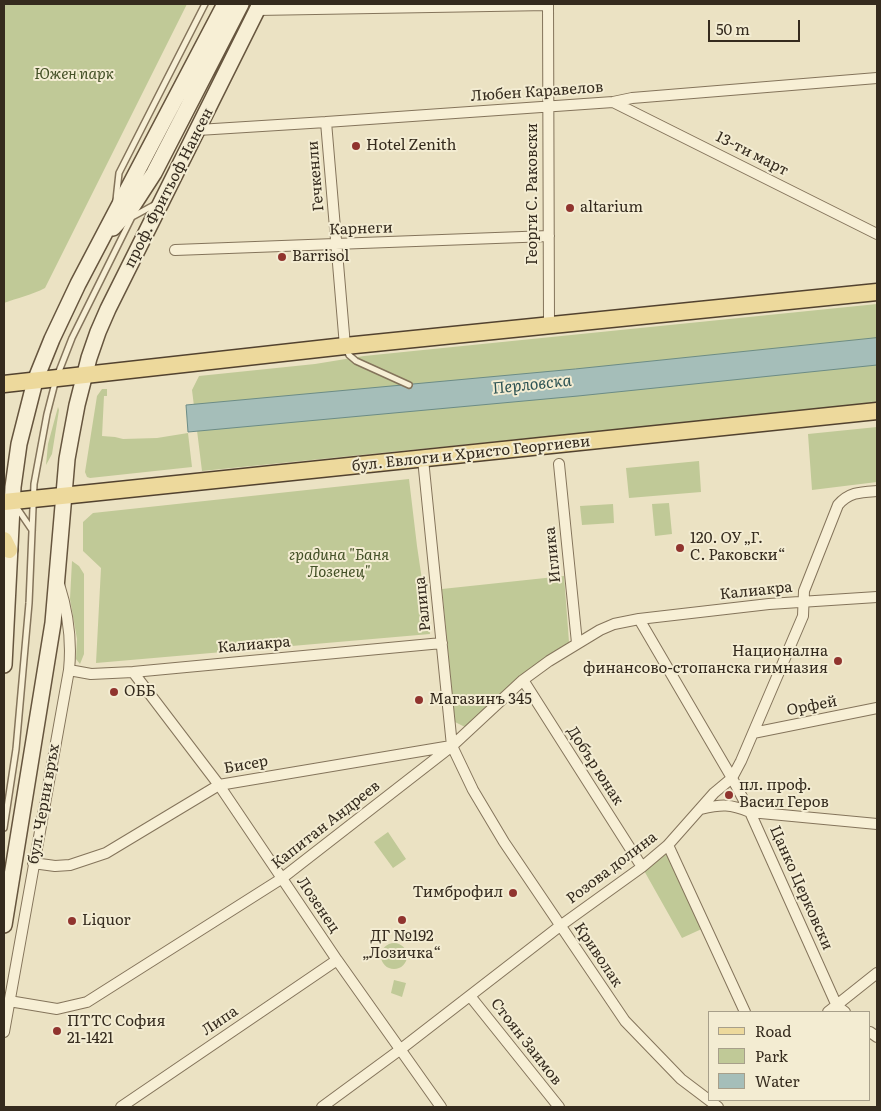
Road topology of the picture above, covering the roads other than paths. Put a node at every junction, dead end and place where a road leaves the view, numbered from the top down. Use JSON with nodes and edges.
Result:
{"nodes":[{"id":1,"x":206,"y":4,"type":"edge"},
{"id":2,"x":225,"y":4,"type":"edge"},
{"id":3,"x":241,"y":4,"type":"edge"},
{"id":4,"x":548,"y":4,"type":"edge"},
{"id":5,"x":259,"y":7,"type":"edge"},
{"id":6,"x":877,"y":78,"type":"edge"},
{"id":7,"x":613,"y":102,"type":"junction"},
{"id":8,"x":548,"y":106,"type":"junction"},
{"id":9,"x":326,"y":122,"type":"junction"},
{"id":10,"x":198,"y":130,"type":"junction"},
{"id":11,"x":145,"y":188,"type":"junction"},
{"id":12,"x":162,"y":200,"type":"junction"},
{"id":13,"x":115,"y":213,"type":"junction"},
{"id":14,"x":132,"y":217,"type":"junction"},
{"id":15,"x":877,"y":234,"type":"edge"},
{"id":16,"x":548,"y":236,"type":"junction"},
{"id":17,"x":99,"y":244,"type":"junction"},
{"id":18,"x":336,"y":245,"type":"junction"},
{"id":19,"x":175,"y":250,"type":"dead end"},
{"id":20,"x":877,"y":292,"type":"edge"},
{"id":21,"x":549,"y":325,"type":"junction"},
{"id":22,"x":345,"y":346,"type":"junction"},
{"id":23,"x":85,"y":374,"type":"junction"},
{"id":24,"x":56,"y":379,"type":"junction"},
{"id":25,"x":35,"y":382,"type":"junction"},
{"id":26,"x":4,"y":384,"type":"edge"},
{"id":27,"x":408,"y":385,"type":"dead end"},
{"id":28,"x":877,"y":412,"type":"edge"},
{"id":29,"x":423,"y":459,"type":"junction"},
{"id":30,"x":559,"y":464,"type":"dead end"},
{"id":31,"x":877,"y":491,"type":"edge"},
{"id":32,"x":64,"y":496,"type":"junction"},
{"id":33,"x":33,"y":499,"type":"junction"},
{"id":34,"x":8,"y":502,"type":"edge"},
{"id":35,"x":32,"y":531,"type":"junction"},
{"id":36,"x":6,"y":545,"type":"edge"},
{"id":37,"x":57,"y":576,"type":"junction"},
{"id":38,"x":877,"y":597,"type":"edge"},
{"id":39,"x":804,"y":601,"type":"junction"},
{"id":40,"x":638,"y":619,"type":"junction"},
{"id":41,"x":4,"y":640,"type":"edge"},
{"id":42,"x":442,"y":643,"type":"junction"},
{"id":43,"x":577,"y":643,"type":"junction"},
{"id":44,"x":4,"y":665,"type":"edge"},
{"id":45,"x":69,"y":670,"type":"junction"},
{"id":46,"x":132,"y":672,"type":"junction"},
{"id":47,"x":522,"y":680,"type":"junction"},
{"id":48,"x":877,"y":708,"type":"edge"},
{"id":49,"x":753,"y":733,"type":"junction"},
{"id":50,"x":452,"y":746,"type":"junction"},
{"id":51,"x":732,"y":778,"type":"junction"},
{"id":52,"x":219,"y":785,"type":"junction"},
{"id":53,"x":700,"y":810,"type":"junction"},
{"id":54,"x":750,"y":812,"type":"junction"},
{"id":55,"x":877,"y":824,"type":"edge"},
{"id":56,"x":4,"y":828,"type":"edge"},
{"id":57,"x":668,"y":845,"type":"junction"},
{"id":58,"x":33,"y":863,"type":"junction"},
{"id":59,"x":642,"y":867,"type":"junction"},
{"id":60,"x":282,"y":879,"type":"junction"},
{"id":61,"x":4,"y":925,"type":"edge"},
{"id":62,"x":560,"y":926,"type":"junction"},
{"id":63,"x":337,"y":960,"type":"junction"},
{"id":64,"x":877,"y":974,"type":"edge"},
{"id":65,"x":470,"y":996,"type":"junction"},
{"id":66,"x":9,"y":1001,"type":"junction"},
{"id":67,"x":837,"y":1010,"type":"edge"},
{"id":68,"x":745,"y":1011,"type":"edge"},
{"id":69,"x":4,"y":1032,"type":"edge"},
{"id":70,"x":402,"y":1049,"type":"junction"},
{"id":71,"x":708,"y":1099,"type":"edge"},
{"id":72,"x":327,"y":1106,"type":"edge"},
{"id":73,"x":121,"y":1107,"type":"edge"},
{"id":74,"x":442,"y":1107,"type":"edge"},
{"id":75,"x":559,"y":1107,"type":"edge"}],
"edges":[{"from":1,"to":13,"type":"lane"},
{"from":2,"to":13,"type":"main road","name":"проф. Фритьоф Нансен"},
{"from":3,"to":11,"type":"main road","name":"проф. Фритьоф Нансен"},
{"from":4,"to":5,"type":"street"},
{"from":4,"to":8,"type":"street","name":"Георги С. Раковски"},
{"from":5,"to":10,"type":"main road","name":"проф. Фритьоф Нансен"},
{"from":6,"to":7,"type":"street","name":"Любен Каравелов"},
{"from":7,"to":8,"type":"street","name":"Любен Каравелов"},
{"from":7,"to":15,"type":"street","name":"13-ти март"},
{"from":8,"to":9,"type":"street","name":"Любен Каравелов"},
{"from":8,"to":16,"type":"street","name":"Георги С. Раковски"},
{"from":9,"to":10,"type":"street","name":"Любен Каравелов"},
{"from":9,"to":18,"type":"street","name":"Гечкенли"},
{"from":10,"to":12,"type":"main road","name":"проф. Фритьоф Нансен"},
{"from":11,"to":14,"type":"lane"},
{"from":11,"to":17,"type":"main road","name":"проф. Фритьоф Нансен"},
{"from":12,"to":14,"type":"lane"},
{"from":12,"to":23,"type":"main road","name":"проф. Фритьоф Нансен"},
{"from":13,"to":17,"type":"main road","name":"проф. Фритьоф Нансен"},
{"from":14,"to":24,"type":"lane"},
{"from":16,"to":18,"type":"street","name":"Карнеги"},
{"from":16,"to":21,"type":"street","name":"Георги С. Раковски"},
{"from":17,"to":25,"type":"main road","name":"проф. Фритьоф Нансен"},
{"from":18,"to":19,"type":"street","name":"Карнеги"},
{"from":18,"to":22,"type":"street","name":"Гечкенли"},
{"from":20,"to":21,"type":"main road"},
{"from":21,"to":22,"type":"main road"},
{"from":22,"to":23,"type":"main road"},
{"from":22,"to":27,"type":"lane"},
{"from":23,"to":24,"type":"main road"},
{"from":23,"to":32,"type":"main road","name":"бул. Черни връх"},
{"from":24,"to":25,"type":"main road"},
{"from":24,"to":33,"type":"lane"},
{"from":25,"to":26,"type":"main road"},
{"from":25,"to":34,"type":"main road"},
{"from":28,"to":29,"type":"main road","name":"бул. Евлоги и Христо Георгиеви"},
{"from":29,"to":32,"type":"main road","name":"бул. Евлоги и Христо Георгиеви"},
{"from":29,"to":42,"type":"street","name":"Ралица"},
{"from":30,"to":43,"type":"street","name":"Иглика"},
{"from":31,"to":39,"type":"street","name":"Розова долина"},
{"from":32,"to":33,"type":"main road","name":"бул. Евлоги и Христо Георгиеви"},
{"from":32,"to":37,"type":"main road","name":"бул. Черни връх"},
{"from":33,"to":34,"type":"main road","name":"бул. Евлоги и Христо Георгиеви"},
{"from":33,"to":35,"type":"lane"},
{"from":34,"to":35,"type":"lane"},
{"from":34,"to":36,"type":"main road"},
{"from":35,"to":56,"type":"lane"},
{"from":36,"to":41,"type":"main road"},
{"from":37,"to":45,"type":"street","name":"бул. Черни връх"},
{"from":37,"to":61,"type":"main road","name":"бул. Черни връх"},
{"from":38,"to":39,"type":"street","name":"Калиакра"},
{"from":39,"to":40,"type":"street","name":"Калиакра"},
{"from":39,"to":49,"type":"street","name":"Розова долина"},
{"from":40,"to":43,"type":"street","name":"Капитан Андреев"},
{"from":40,"to":51,"type":"street","name":"Цанко Церковски"},
{"from":41,"to":44,"type":"main road"},
{"from":42,"to":46,"type":"street","name":"Калиакра"},
{"from":42,"to":50,"type":"street","name":"Ралица"},
{"from":43,"to":47,"type":"street","name":"Капитан Андреев"},
{"from":45,"to":46,"type":"street","name":"Калиакра"},
{"from":45,"to":58,"type":"street","name":"бул. Черни връх"},
{"from":46,"to":52,"type":"street","name":"Лозенец"},
{"from":47,"to":50,"type":"street","name":"Капитан Андреев"},
{"from":47,"to":59,"type":"street","name":"Добър юнак"},
{"from":48,"to":49,"type":"street","name":"Орфей"},
{"from":49,"to":51,"type":"street","name":"Розова долина"},
{"from":50,"to":52,"type":"street","name":"Бисер"},
{"from":50,"to":60,"type":"street","name":"Капитан Андреев"},
{"from":50,"to":62,"type":"street","name":"Криволак"},
{"from":51,"to":53,"type":"street","name":"Розова долина"},
{"from":51,"to":54,"type":"street","name":"Цанко Церковски"},
{"from":52,"to":58,"type":"street","name":"Бисер"},
{"from":52,"to":60,"type":"street","name":"Лозенец"},
{"from":53,"to":54,"type":"street"},
{"from":53,"to":57,"type":"street","name":"Розова долина"},
{"from":54,"to":55,"type":"street"},
{"from":54,"to":67,"type":"street","name":"Цанко Церковски"},
{"from":57,"to":59,"type":"street","name":"Розова долина"},
{"from":57,"to":68,"type":"street"},
{"from":58,"to":66,"type":"street","name":"бул. Черни връх"},
{"from":59,"to":62,"type":"street","name":"Розова долина"},
{"from":60,"to":63,"type":"street","name":"Лозенец"},
{"from":60,"to":66,"type":"street","name":"Капитан Андреев"},
{"from":62,"to":65,"type":"street","name":"Розова долина"},
{"from":62,"to":71,"type":"street","name":"Криволак"},
{"from":63,"to":70,"type":"street","name":"Лозенец"},
{"from":63,"to":73,"type":"street","name":"Липа"},
{"from":64,"to":67,"type":"street"},
{"from":65,"to":70,"type":"street","name":"Розова долина"},
{"from":65,"to":75,"type":"street","name":"Стоян Заимов"},
{"from":66,"to":69,"type":"street","name":"бул. Черни връх"},
{"from":70,"to":72,"type":"street","name":"Розова долина"},
{"from":70,"to":74,"type":"street","name":"Лозенец"}]}
